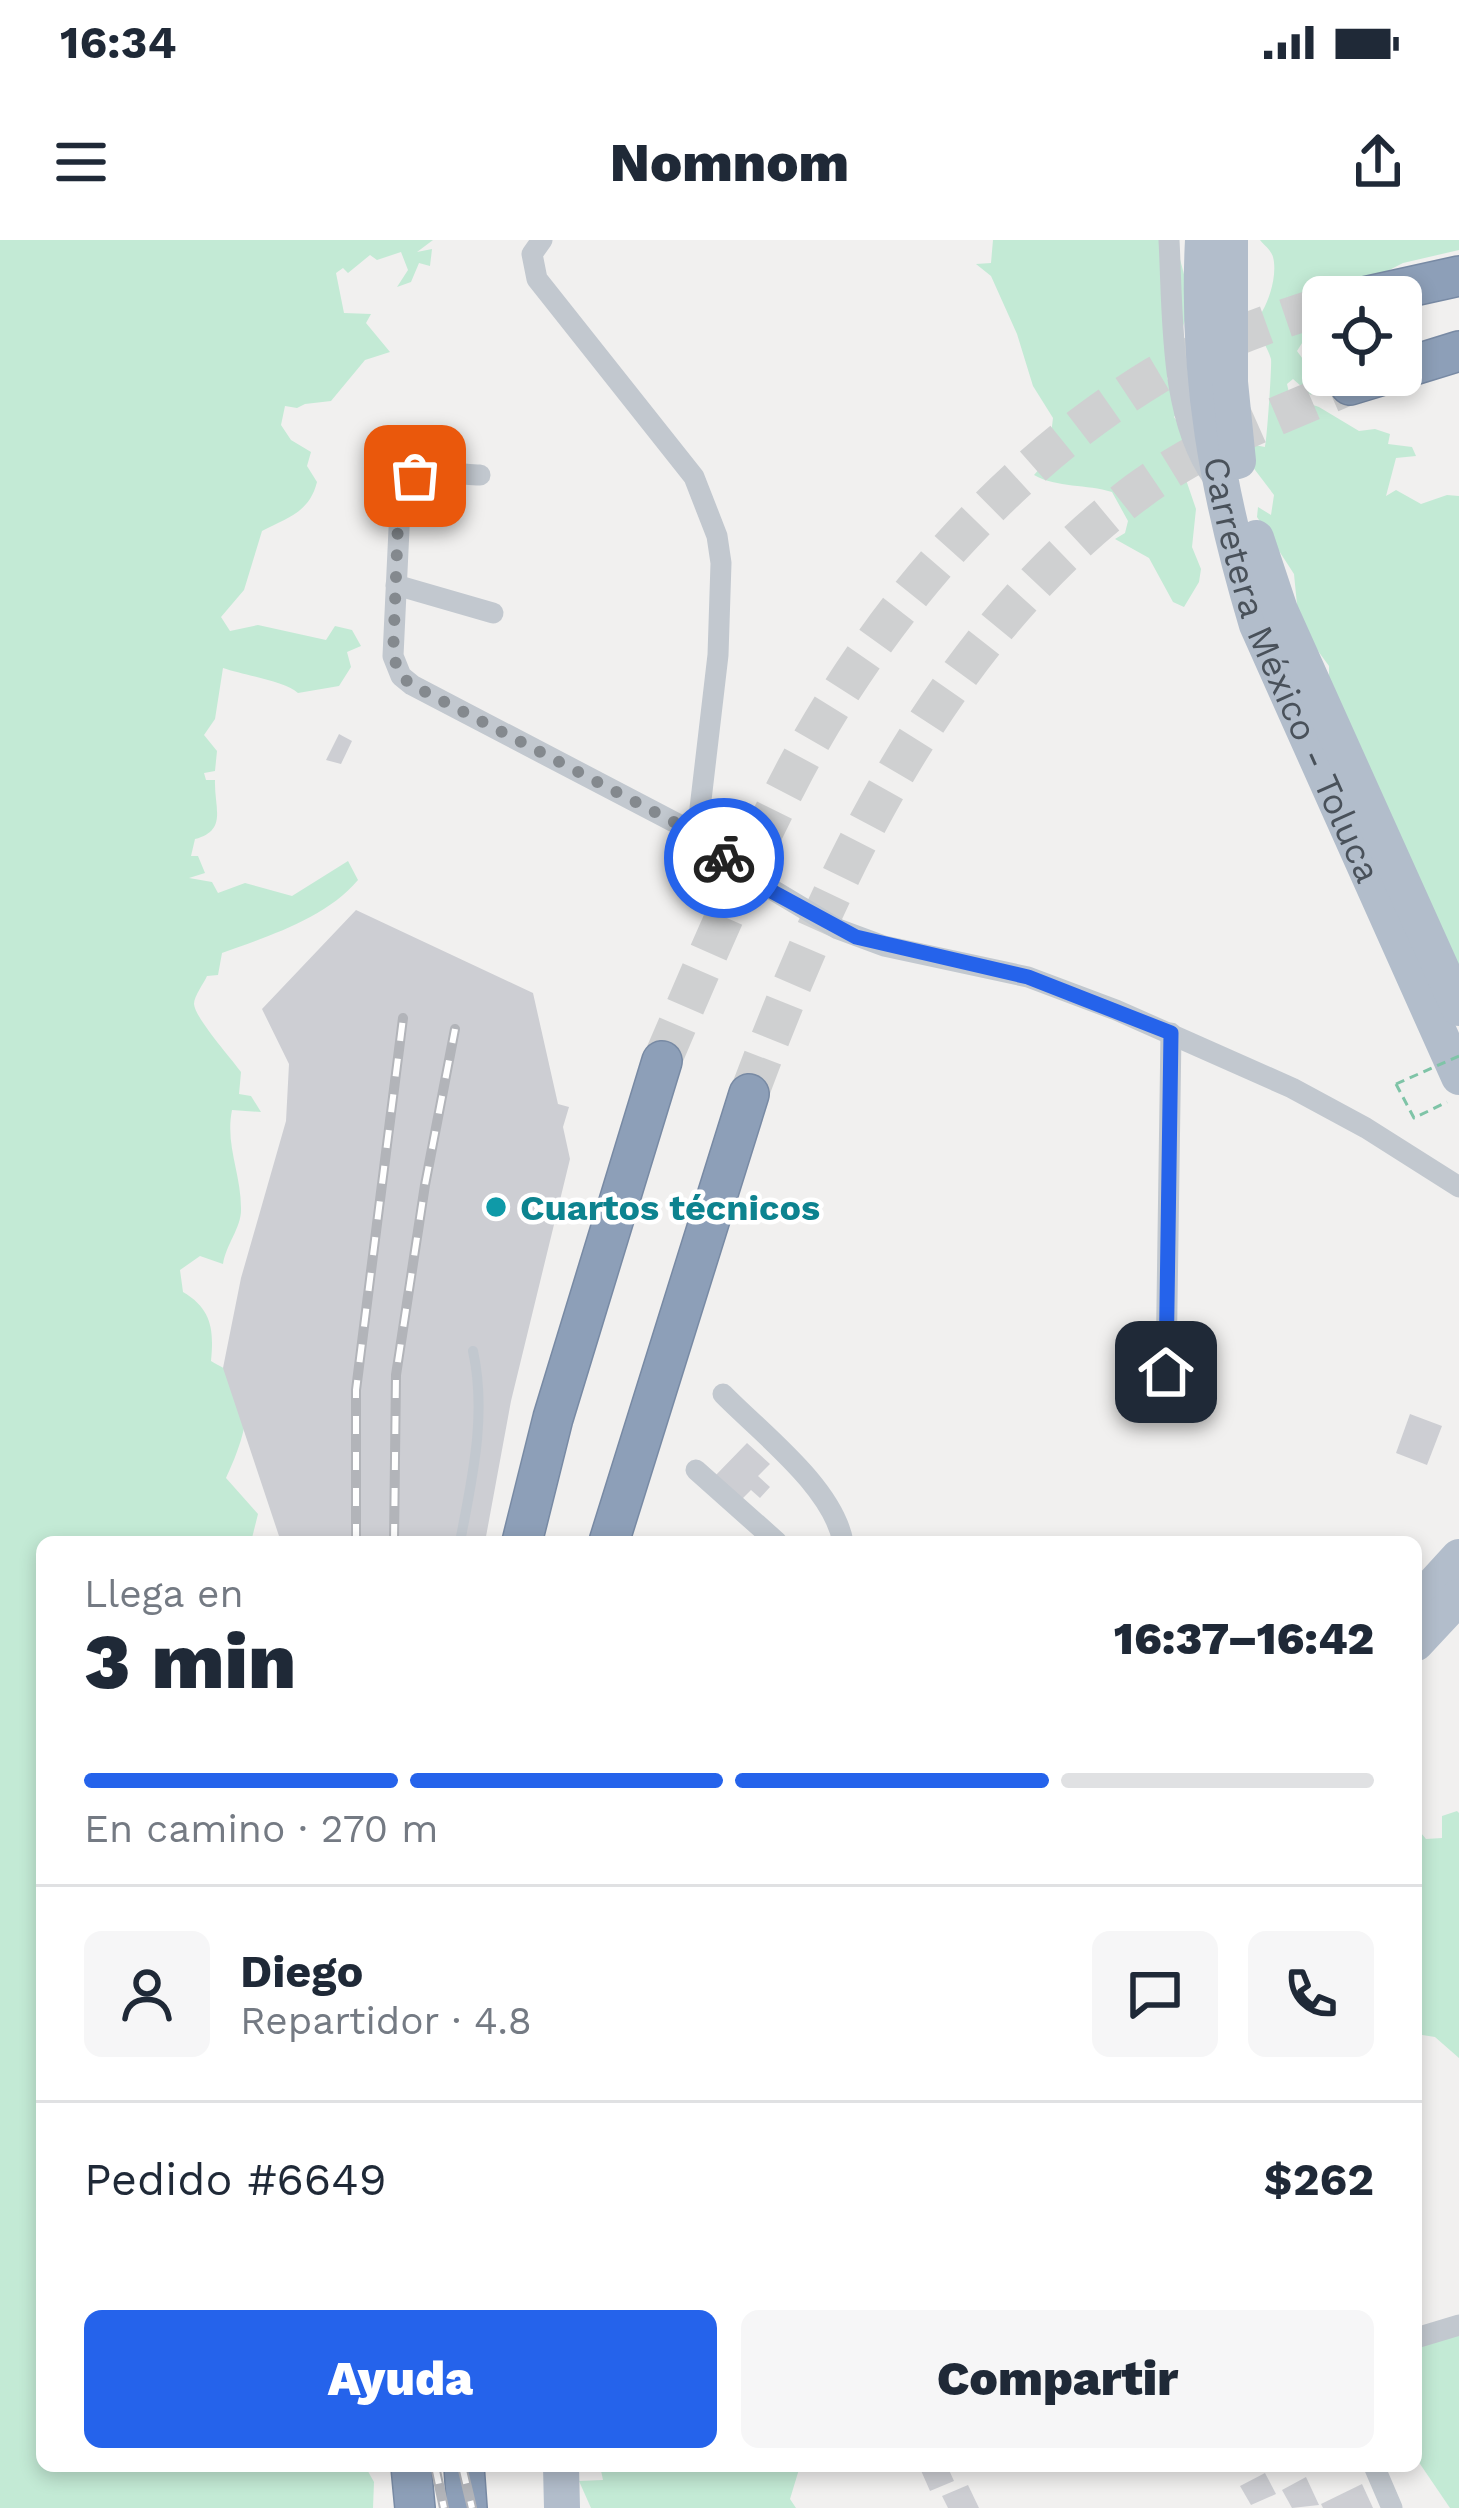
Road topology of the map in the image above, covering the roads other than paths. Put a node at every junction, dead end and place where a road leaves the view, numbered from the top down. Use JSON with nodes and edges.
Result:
{"nodes":[{"id":1,"x":542,"y":240,"type":"edge"},
{"id":2,"x":1169,"y":240,"type":"edge"},
{"id":3,"x":1203,"y":240,"type":"edge"},
{"id":4,"x":1230,"y":240,"type":"edge"},
{"id":5,"x":1459,"y":276,"type":"edge"},
{"id":6,"x":1422,"y":284,"type":"edge"},
{"id":7,"x":1459,"y":351,"type":"edge"},
{"id":8,"x":1422,"y":362,"type":"edge"},
{"id":9,"x":480,"y":475,"type":"dead end"},
{"id":10,"x":1219,"y":487,"type":"junction"},
{"id":11,"x":396,"y":585,"type":"junction"},
{"id":12,"x":493,"y":613,"type":"dead end"},
{"id":13,"x":697,"y":834,"type":"junction"},
{"id":14,"x":1459,"y":1008,"type":"edge"},
{"id":15,"x":1171,"y":1033,"type":"junction"},
{"id":16,"x":662,"y":1061,"type":"tunnel mouth"},
{"id":17,"x":1459,"y":1077,"type":"edge"},
{"id":18,"x":749,"y":1094,"type":"tunnel mouth"},
{"id":19,"x":1459,"y":1187,"type":"edge"},
{"id":20,"x":473,"y":1351,"type":"dead end"},
{"id":21,"x":1166,"y":1372,"type":"dead end"},
{"id":22,"x":722,"y":1394,"type":"dead end"},
{"id":23,"x":695,"y":1470,"type":"dead end"},
{"id":24,"x":461,"y":1536,"type":"edge"},
{"id":25,"x":522,"y":1536,"type":"edge"},
{"id":26,"x":611,"y":1536,"type":"edge"},
{"id":27,"x":770,"y":1536,"type":"edge"},
{"id":28,"x":842,"y":1536,"type":"edge"},
{"id":29,"x":1459,"y":1557,"type":"edge"},
{"id":30,"x":1422,"y":1597,"type":"edge"},
{"id":31,"x":1459,"y":1597,"type":"edge"},
{"id":32,"x":1422,"y":1637,"type":"edge"},
{"id":33,"x":1459,"y":2325,"type":"edge"},
{"id":34,"x":1422,"y":2336,"type":"edge"},
{"id":35,"x":412,"y":2472,"type":"edge"},
{"id":36,"x":464,"y":2472,"type":"edge"},
{"id":37,"x":537,"y":2472,"type":"edge"},
{"id":38,"x":562,"y":2472,"type":"edge"},
{"id":39,"x":1377,"y":2472,"type":"edge"},
{"id":40,"x":415,"y":2508,"type":"edge"},
{"id":41,"x":467,"y":2508,"type":"edge"},
{"id":42,"x":538,"y":2508,"type":"edge"},
{"id":43,"x":562,"y":2508,"type":"edge"},
{"id":44,"x":1392,"y":2508,"type":"edge"}],
"edges":[{"from":1,"to":13,"type":"street"},
{"from":2,"to":10,"type":"street"},
{"from":3,"to":10,"type":"main road","name":"Carretera México - Toluca"},
{"from":4,"to":14,"type":"main road","name":"Carretera México - Toluca"},
{"from":5,"to":6,"type":"highway"},
{"from":7,"to":8,"type":"highway"},
{"from":9,"to":11,"type":"street"},
{"from":10,"to":17,"type":"main road","name":"Carretera México - Toluca"},
{"from":11,"to":12,"type":"street"},
{"from":11,"to":13,"type":"street"},
{"from":13,"to":15,"type":"street"},
{"from":15,"to":19,"type":"street"},
{"from":15,"to":21,"type":"street"},
{"from":16,"to":25,"type":"highway"},
{"from":18,"to":26,"type":"highway"},
{"from":20,"to":24,"type":"lane"},
{"from":22,"to":28,"type":"street"},
{"from":23,"to":27,"type":"street"},
{"from":29,"to":30,"type":"main road"},
{"from":31,"to":32,"type":"main road"},
{"from":33,"to":34,"type":"street"},
{"from":35,"to":40,"type":"highway"},
{"from":36,"to":41,"type":"highway"},
{"from":37,"to":42,"type":"main road"},
{"from":38,"to":43,"type":"main road"},
{"from":39,"to":44,"type":"street"}]}
